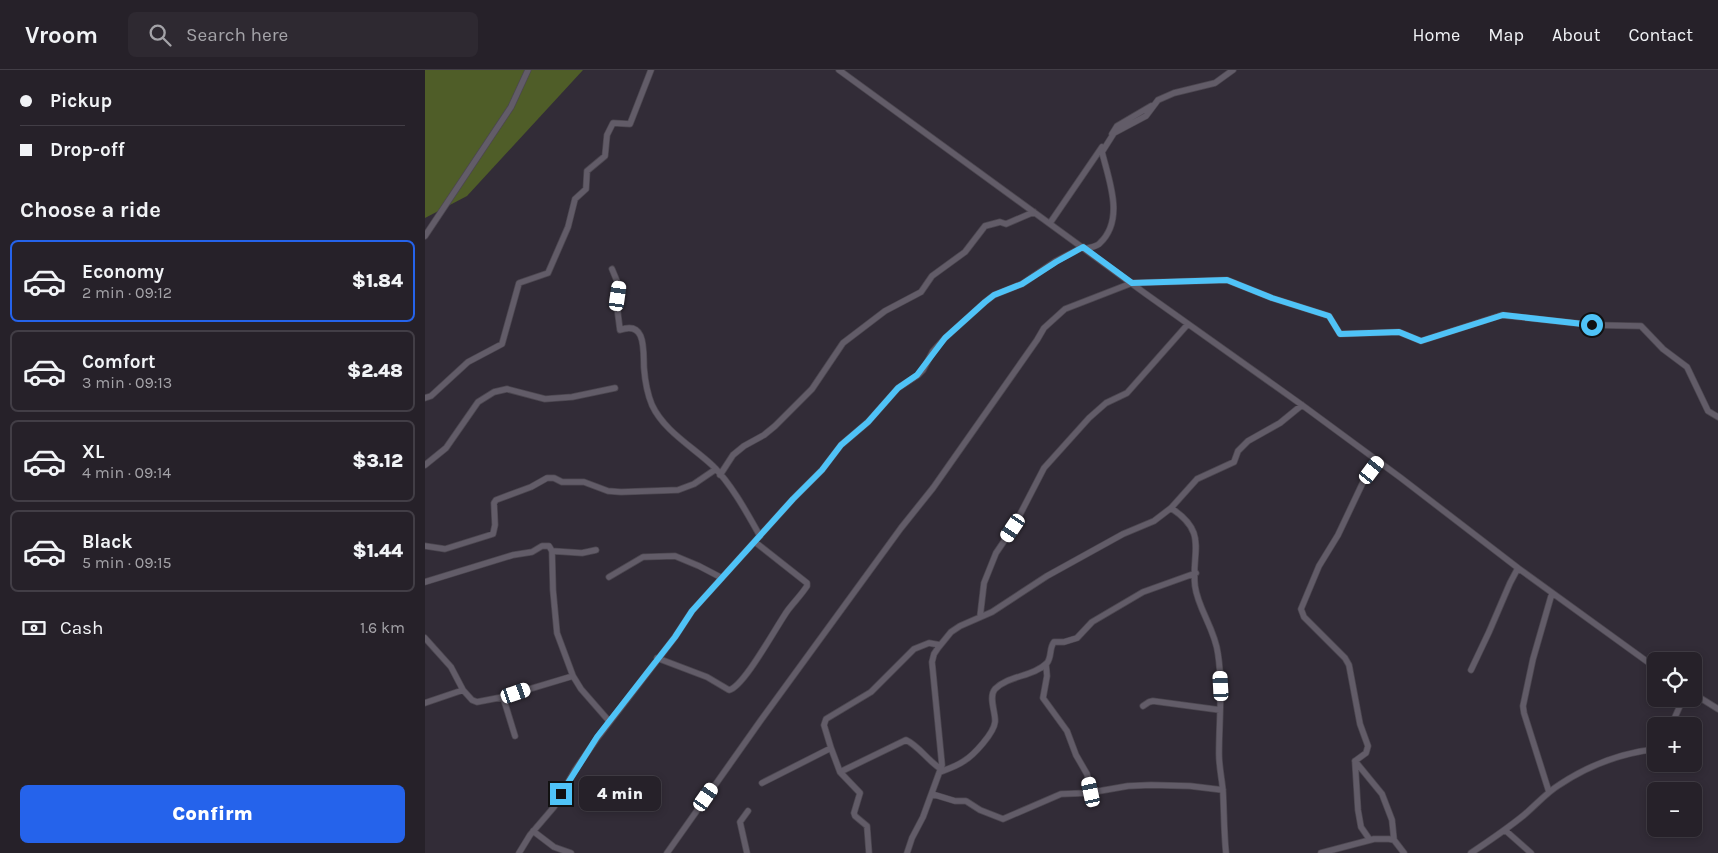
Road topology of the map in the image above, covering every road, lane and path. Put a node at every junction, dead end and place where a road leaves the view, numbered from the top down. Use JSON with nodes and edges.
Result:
{"nodes":[{"id":1,"x":528,"y":70,"type":"edge"},
{"id":2,"x":651,"y":70,"type":"edge"},
{"id":3,"x":839,"y":70,"type":"edge"},
{"id":4,"x":1233,"y":70,"type":"edge"},
{"id":5,"x":1153,"y":105,"type":"junction"},
{"id":6,"x":1034,"y":212,"type":"junction"},
{"id":7,"x":1050,"y":223,"type":"junction"},
{"id":8,"x":425,"y":236,"type":"edge"},
{"id":9,"x":1084,"y":248,"type":"junction"},
{"id":10,"x":612,"y":270,"type":"dead end"},
{"id":11,"x":1132,"y":283,"type":"junction"},
{"id":12,"x":1188,"y":324,"type":"junction"},
{"id":13,"x":615,"y":388,"type":"dead end"},
{"id":14,"x":425,"y":398,"type":"edge"},
{"id":15,"x":1302,"y":405,"type":"junction"},
{"id":16,"x":1718,"y":418,"type":"edge"},
{"id":17,"x":1378,"y":461,"type":"junction"},
{"id":18,"x":425,"y":465,"type":"edge"},
{"id":19,"x":716,"y":469,"type":"junction"},
{"id":20,"x":720,"y":475,"type":"junction"},
{"id":21,"x":1171,"y":508,"type":"junction"},
{"id":22,"x":760,"y":536,"type":"junction"},
{"id":23,"x":755,"y":542,"type":"junction"},
{"id":24,"x":425,"y":546,"type":"edge"},
{"id":25,"x":597,"y":550,"type":"dead end"},
{"id":26,"x":552,"y":551,"type":"junction"},
{"id":27,"x":1518,"y":568,"type":"junction"},
{"id":28,"x":1196,"y":573,"type":"junction"},
{"id":29,"x":609,"y":577,"type":"dead end"},
{"id":30,"x":722,"y":578,"type":"junction"},
{"id":31,"x":425,"y":582,"type":"edge"},
{"id":32,"x":1552,"y":593,"type":"junction"},
{"id":33,"x":980,"y":617,"type":"junction"},
{"id":34,"x":425,"y":638,"type":"edge"},
{"id":35,"x":940,"y":646,"type":"junction"},
{"id":36,"x":657,"y":658,"type":"junction"},
{"id":37,"x":1647,"y":662,"type":"edge"},
{"id":38,"x":1046,"y":664,"type":"junction"},
{"id":39,"x":1471,"y":670,"type":"dead end"},
{"id":40,"x":573,"y":676,"type":"junction"},
{"id":41,"x":463,"y":690,"type":"junction"},
{"id":42,"x":503,"y":697,"type":"junction"},
{"id":43,"x":1702,"y":699,"type":"edge"},
{"id":44,"x":425,"y":703,"type":"edge"},
{"id":45,"x":1143,"y":706,"type":"dead end"},
{"id":46,"x":1718,"y":709,"type":"edge"},
{"id":47,"x":1220,"y":710,"type":"junction"},
{"id":48,"x":609,"y":720,"type":"junction"},
{"id":49,"x":515,"y":736,"type":"dead end"},
{"id":50,"x":831,"y":748,"type":"junction"},
{"id":51,"x":1647,"y":750,"type":"edge"},
{"id":52,"x":1355,"y":761,"type":"junction"},
{"id":53,"x":940,"y":770,"type":"junction"},
{"id":54,"x":840,"y":772,"type":"junction"},
{"id":55,"x":762,"y":783,"type":"dead end"},
{"id":56,"x":1223,"y":790,"type":"junction"},
{"id":57,"x":1091,"y":792,"type":"junction"},
{"id":58,"x":1549,"y":792,"type":"junction"},
{"id":59,"x":932,"y":794,"type":"junction"},
{"id":60,"x":748,"y":811,"type":"dead end"},
{"id":61,"x":1505,"y":830,"type":"junction"},
{"id":62,"x":533,"y":831,"type":"junction"},
{"id":63,"x":1370,"y":840,"type":"junction"},
{"id":64,"x":1394,"y":840,"type":"junction"},
{"id":65,"x":519,"y":853,"type":"edge"},
{"id":66,"x":571,"y":853,"type":"edge"},
{"id":67,"x":667,"y":853,"type":"edge"},
{"id":68,"x":747,"y":853,"type":"edge"},
{"id":69,"x":869,"y":853,"type":"edge"},
{"id":70,"x":907,"y":853,"type":"edge"},
{"id":71,"x":1226,"y":853,"type":"edge"},
{"id":72,"x":1321,"y":853,"type":"edge"},
{"id":73,"x":1404,"y":853,"type":"edge"},
{"id":74,"x":1471,"y":853,"type":"edge"},
{"id":75,"x":1531,"y":853,"type":"edge"}],
"edges":[{"from":1,"to":8,"type":"street"},
{"from":2,"to":14,"type":"street"},
{"from":3,"to":6,"type":"street"},
{"from":4,"to":5,"type":"street"},
{"from":5,"to":7,"type":"street"},
{"from":5,"to":9,"type":"street"},
{"from":6,"to":7,"type":"street"},
{"from":6,"to":20,"type":"street"},
{"from":7,"to":9,"type":"street"},
{"from":9,"to":11,"type":"street"},
{"from":9,"to":22,"type":"street"},
{"from":10,"to":19,"type":"street"},
{"from":11,"to":12,"type":"street"},
{"from":11,"to":16,"type":"street"},
{"from":11,"to":67,"type":"street"},
{"from":12,"to":15,"type":"street"},
{"from":12,"to":33,"type":"street"},
{"from":13,"to":18,"type":"street"},
{"from":15,"to":17,"type":"street"},
{"from":15,"to":21,"type":"street"},
{"from":17,"to":27,"type":"street"},
{"from":17,"to":52,"type":"street"},
{"from":19,"to":20,"type":"street"},
{"from":19,"to":24,"type":"street"},
{"from":20,"to":22,"type":"street"},
{"from":21,"to":28,"type":"street"},
{"from":21,"to":33,"type":"street"},
{"from":22,"to":23,"type":"street"},
{"from":23,"to":30,"type":"street"},
{"from":23,"to":36,"type":"street"},
{"from":25,"to":26,"type":"street"},
{"from":26,"to":31,"type":"street"},
{"from":26,"to":40,"type":"street"},
{"from":27,"to":32,"type":"street"},
{"from":27,"to":39,"type":"street"},
{"from":28,"to":38,"type":"street"},
{"from":28,"to":47,"type":"street"},
{"from":29,"to":30,"type":"street"},
{"from":30,"to":36,"type":"street"},
{"from":32,"to":37,"type":"street"},
{"from":32,"to":58,"type":"street"},
{"from":33,"to":35,"type":"street"},
{"from":34,"to":41,"type":"street"},
{"from":35,"to":50,"type":"street"},
{"from":35,"to":53,"type":"street"},
{"from":36,"to":48,"type":"street"},
{"from":38,"to":53,"type":"street"},
{"from":38,"to":57,"type":"street"},
{"from":40,"to":42,"type":"street"},
{"from":40,"to":48,"type":"street"},
{"from":41,"to":42,"type":"street"},
{"from":41,"to":44,"type":"street"},
{"from":42,"to":49,"type":"street"},
{"from":43,"to":46,"type":"street"},
{"from":45,"to":47,"type":"street"},
{"from":47,"to":56,"type":"street"},
{"from":48,"to":62,"type":"street"},
{"from":50,"to":54,"type":"street"},
{"from":50,"to":55,"type":"street"},
{"from":51,"to":58,"type":"street"},
{"from":52,"to":63,"type":"street"},
{"from":52,"to":64,"type":"street"},
{"from":53,"to":54,"type":"street"},
{"from":53,"to":59,"type":"street"},
{"from":54,"to":69,"type":"street"},
{"from":56,"to":57,"type":"street"},
{"from":56,"to":71,"type":"street"},
{"from":57,"to":59,"type":"street"},
{"from":58,"to":61,"type":"street"},
{"from":59,"to":70,"type":"street"},
{"from":60,"to":68,"type":"street"},
{"from":61,"to":74,"type":"street"},
{"from":61,"to":75,"type":"street"},
{"from":62,"to":65,"type":"street"},
{"from":62,"to":66,"type":"street"},
{"from":63,"to":64,"type":"street"},
{"from":63,"to":72,"type":"street"},
{"from":64,"to":73,"type":"street"}]}
